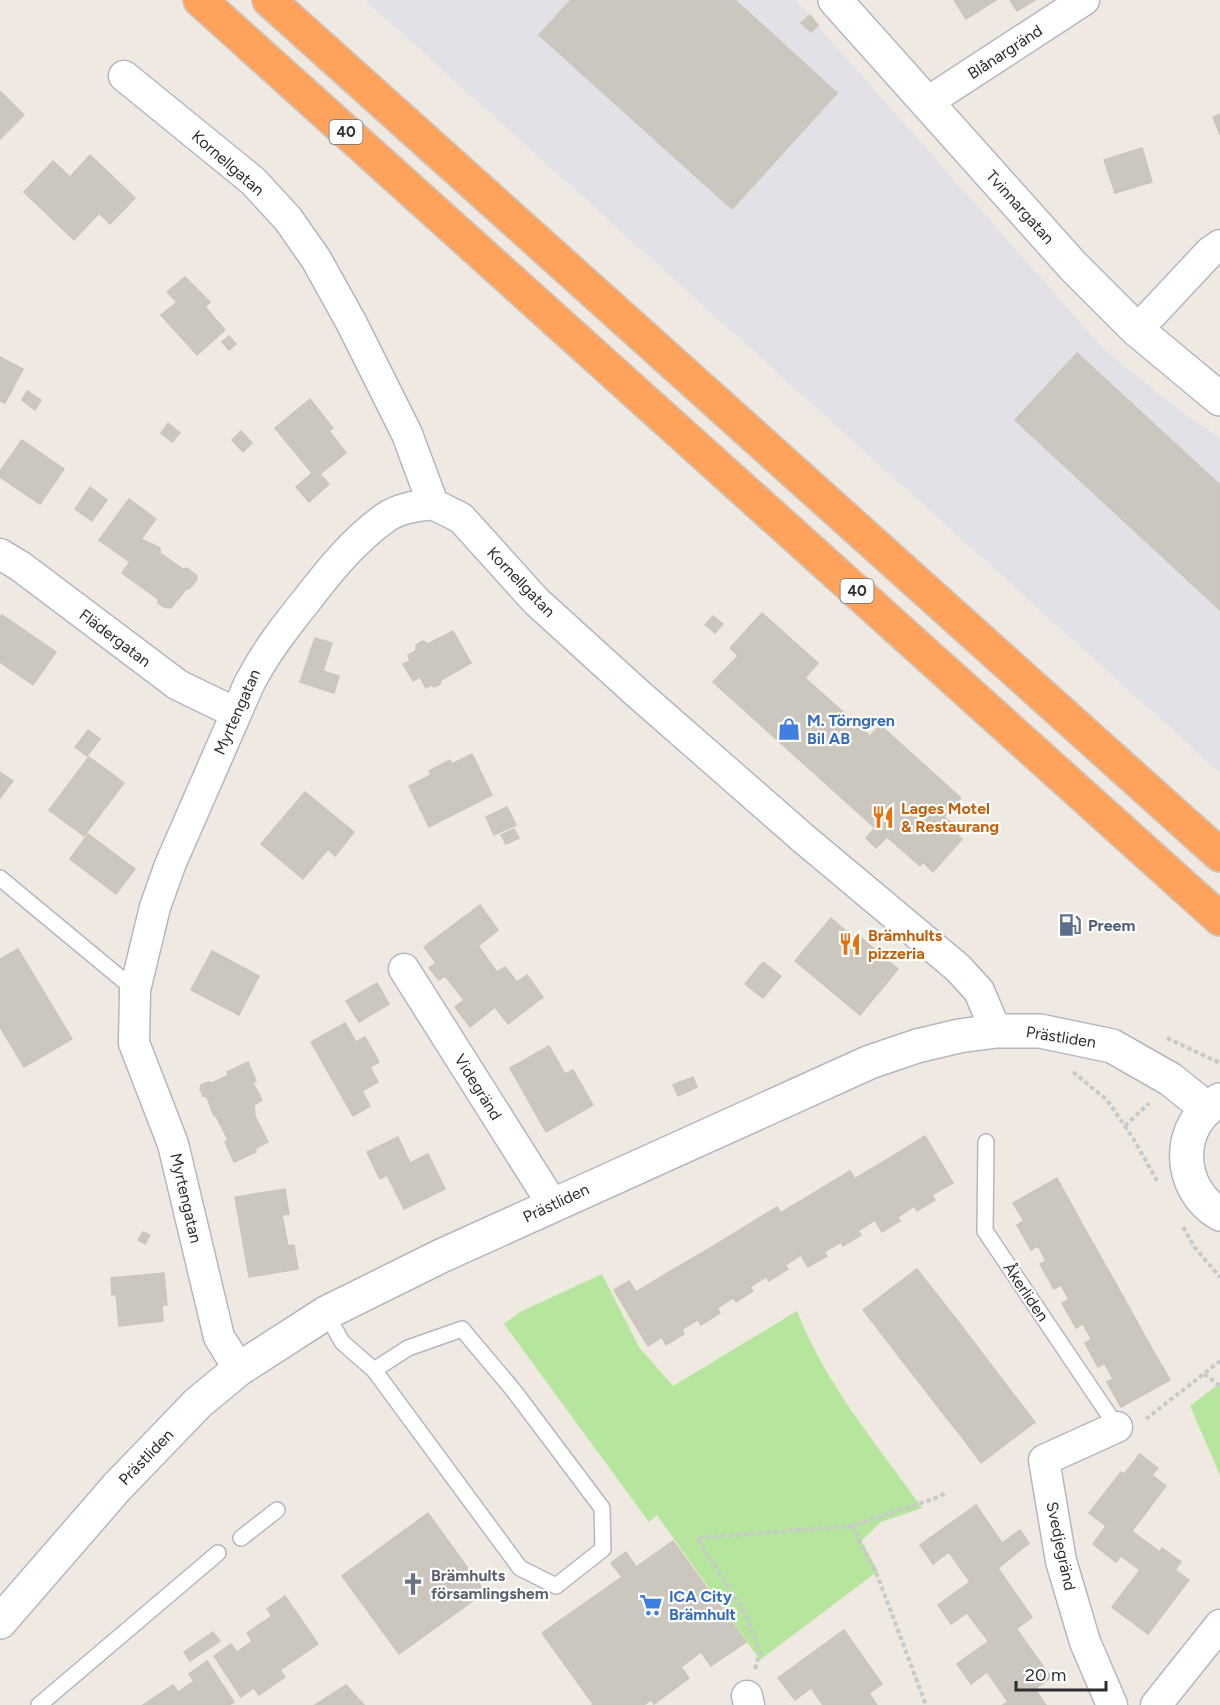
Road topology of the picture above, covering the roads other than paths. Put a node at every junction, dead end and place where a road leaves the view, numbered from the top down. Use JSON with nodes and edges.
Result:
{"nodes":[{"id":1,"x":200,"y":0,"type":"edge"},
{"id":2,"x":269,"y":0,"type":"edge"},
{"id":3,"x":834,"y":0,"type":"edge"},
{"id":4,"x":1084,"y":0,"type":"edge"},
{"id":5,"x":124,"y":76,"type":"dead end"},
{"id":6,"x":926,"y":103,"type":"junction"},
{"id":7,"x":1220,"y":245,"type":"edge"},
{"id":8,"x":1137,"y":330,"type":"junction"},
{"id":9,"x":1220,"y":399,"type":"edge"},
{"id":10,"x":433,"y":504,"type":"junction"},
{"id":11,"x":0,"y":554,"type":"edge"},
{"id":12,"x":236,"y":712,"type":"junction"},
{"id":13,"x":1220,"y":855,"type":"edge"},
{"id":14,"x":0,"y":878,"type":"edge"},
{"id":15,"x":1220,"y":919,"type":"edge"},
{"id":16,"x":404,"y":969,"type":"dead end"},
{"id":17,"x":135,"y":990,"type":"junction"},
{"id":18,"x":996,"y":1031,"type":"junction"},
{"id":19,"x":1213,"y":1105,"type":"edge"},
{"id":20,"x":986,"y":1142,"type":"dead end"},
{"id":21,"x":553,"y":1205,"type":"junction"},
{"id":22,"x":1220,"y":1214,"type":"edge"},
{"id":23,"x":326,"y":1313,"type":"junction"},
{"id":24,"x":239,"y":1369,"type":"junction"},
{"id":25,"x":374,"y":1370,"type":"junction"},
{"id":26,"x":1117,"y":1427,"type":"joint"},
{"id":27,"x":277,"y":1510,"type":"dead end"},
{"id":28,"x":241,"y":1538,"type":"dead end"},
{"id":29,"x":218,"y":1553,"type":"dead end"},
{"id":30,"x":0,"y":1622,"type":"edge"},
{"id":31,"x":1220,"y":1625,"type":"edge"},
{"id":32,"x":39,"y":1705,"type":"edge"},
{"id":33,"x":1112,"y":1705,"type":"edge"},
{"id":34,"x":1156,"y":1705,"type":"edge"}],
"edges":[{"from":1,"to":15,"type":"highway","number":"40"},
{"from":2,"to":13,"type":"highway"},
{"from":3,"to":6,"type":"street","name":"Tvinnargatan"},
{"from":4,"to":6,"type":"street","name":"Blånargränd"},
{"from":5,"to":10,"type":"street","name":"Kornellgatan"},
{"from":6,"to":8,"type":"street","name":"Tvinnargatan"},
{"from":7,"to":8,"type":"street"},
{"from":8,"to":9,"type":"street","name":"Tvinnargatan"},
{"from":10,"to":12,"type":"street","name":"Myrtengatan"},
{"from":10,"to":18,"type":"street","name":"Kornellgatan"},
{"from":11,"to":12,"type":"street","name":"Flädergatan"},
{"from":12,"to":17,"type":"street","name":"Myrtengatan"},
{"from":14,"to":17,"type":"lane"},
{"from":16,"to":21,"type":"street","name":"Videgränd"},
{"from":17,"to":24,"type":"street","name":"Myrtengatan"},
{"from":18,"to":19,"type":"street","name":"Prästliden"},
{"from":18,"to":21,"type":"street","name":"Prästliden"},
{"from":19,"to":22,"type":"street"},
{"from":20,"to":26,"type":"lane","name":"Åkerliden"},
{"from":21,"to":23,"type":"street","name":"Prästliden"},
{"from":23,"to":24,"type":"street","name":"Prästliden"},
{"from":23,"to":25,"type":"lane"},
{"from":24,"to":30,"type":"street","name":"Prästliden"},
{"from":25,"to":25,"type":"lane"},
{"from":26,"to":33,"type":"street","name":"Svedjegränd"},
{"from":27,"to":28,"type":"lane"},
{"from":29,"to":32,"type":"lane"},
{"from":31,"to":34,"type":"street"}]}
